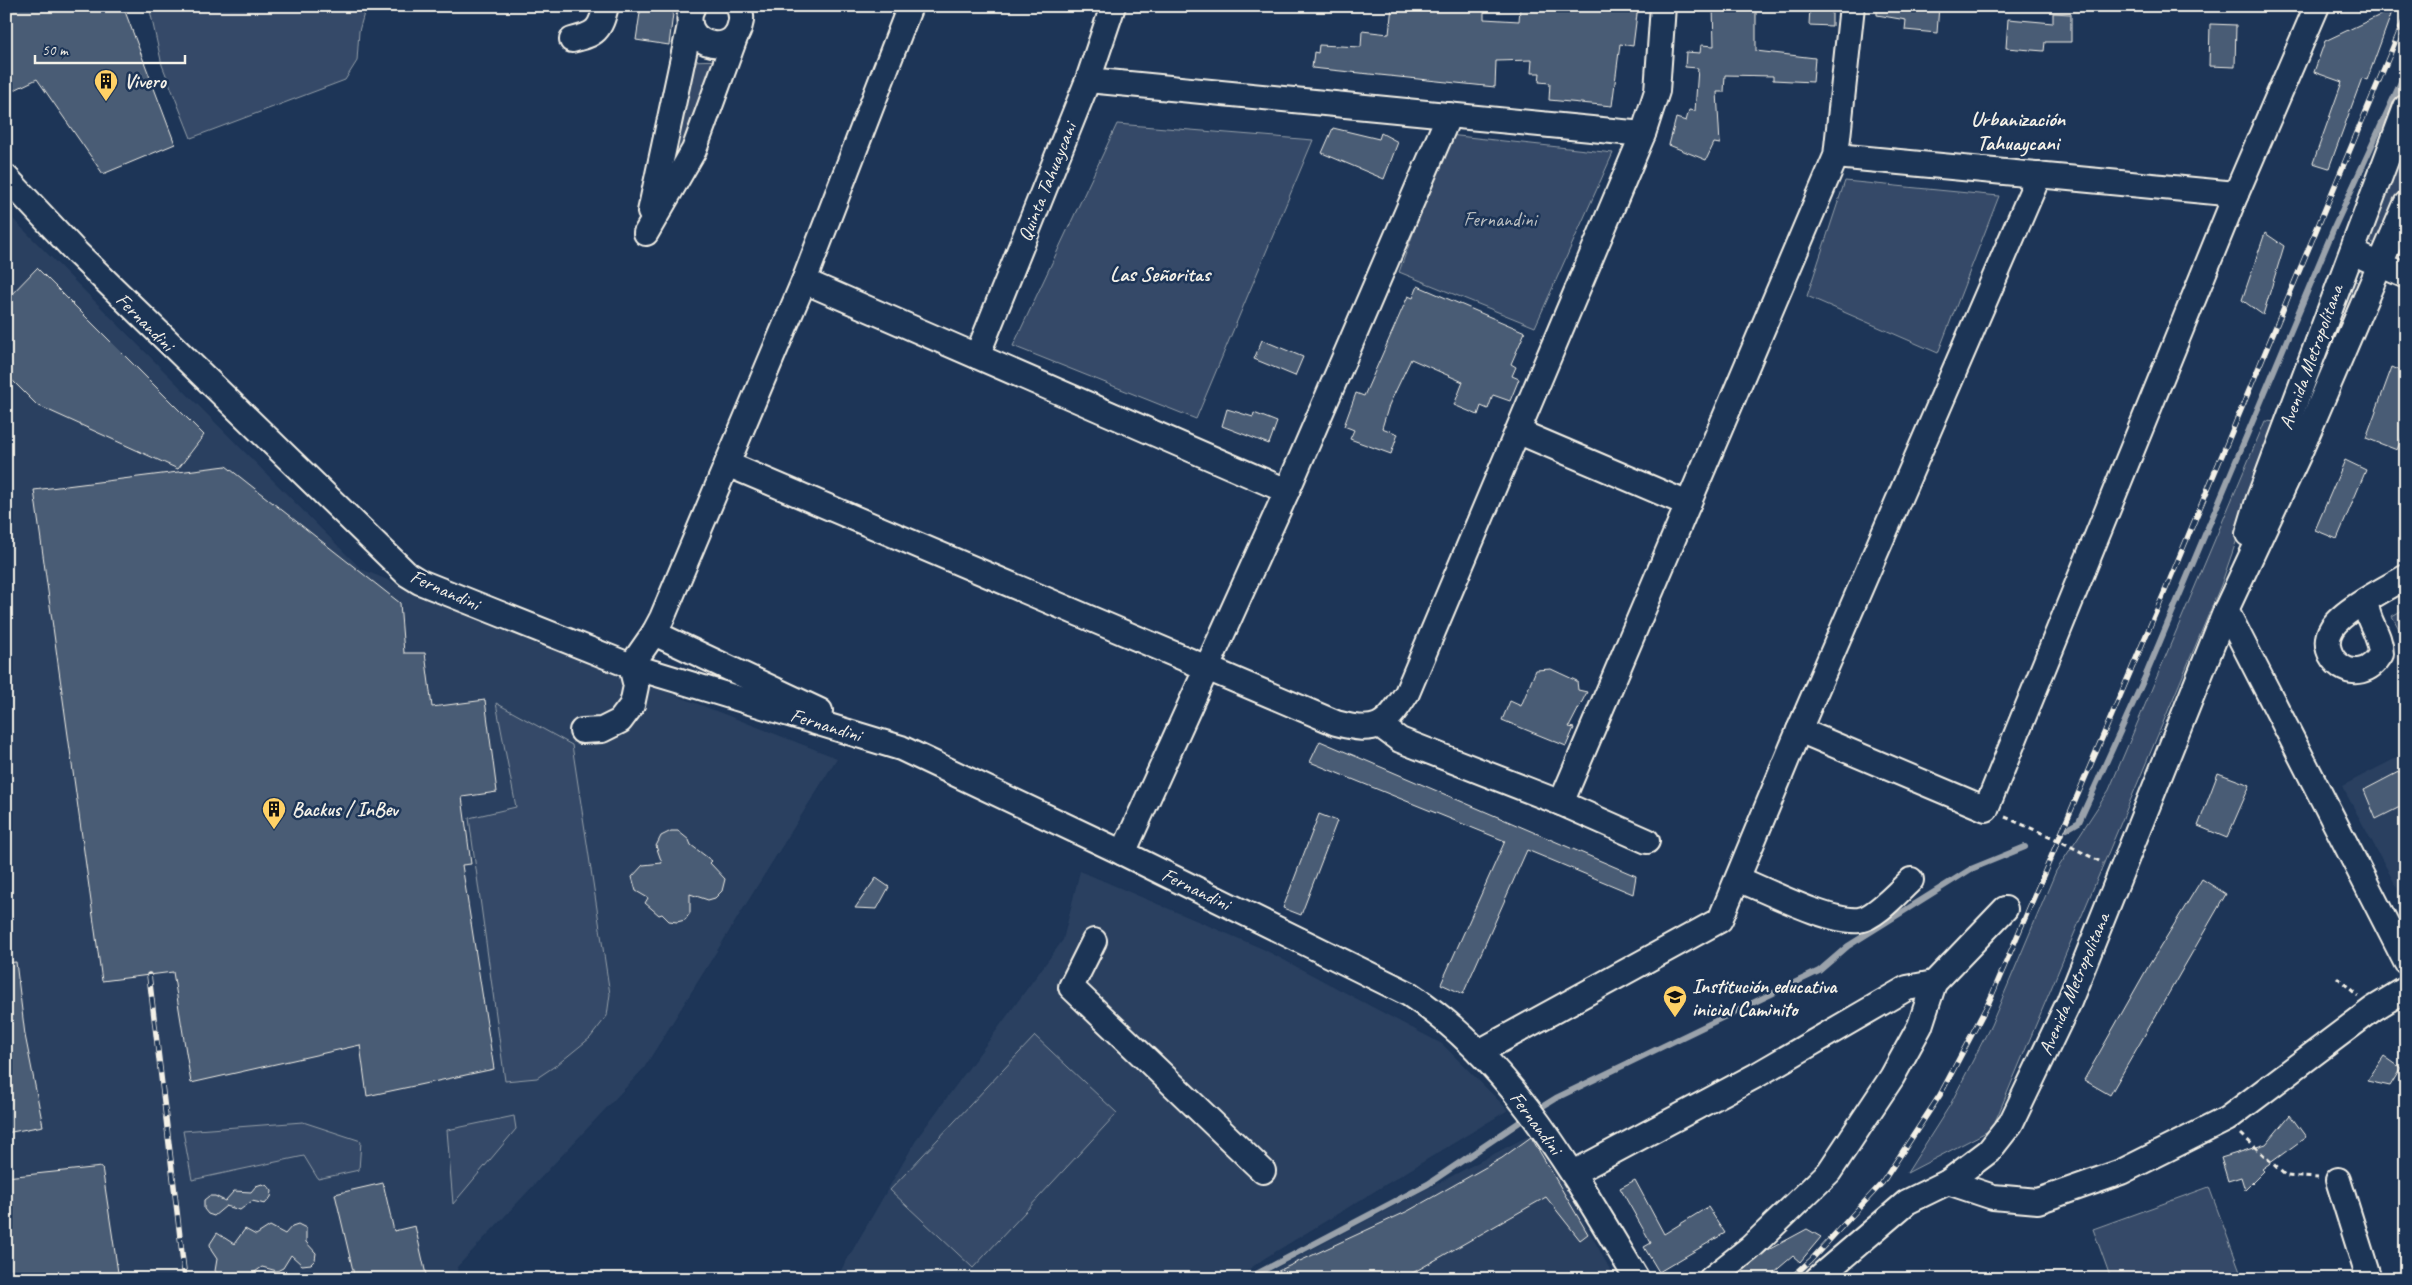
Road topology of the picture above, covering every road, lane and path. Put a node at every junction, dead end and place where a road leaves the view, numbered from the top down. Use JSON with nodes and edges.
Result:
{"nodes":[{"id":1,"x":606,"y":6,"type":"edge"},
{"id":2,"x":738,"y":6,"type":"edge"},
{"id":3,"x":910,"y":6,"type":"edge"},
{"id":4,"x":1112,"y":6,"type":"edge"},
{"id":5,"x":1663,"y":6,"type":"edge"},
{"id":6,"x":1852,"y":6,"type":"edge"},
{"id":7,"x":2317,"y":6,"type":"edge"},
{"id":8,"x":691,"y":16,"type":"edge"},
{"id":9,"x":736,"y":35,"type":"junction"},
{"id":10,"x":572,"y":40,"type":"dead end"},
{"id":11,"x":1088,"y":80,"type":"junction"},
{"id":12,"x":2406,"y":107,"type":"edge"},
{"id":13,"x":1449,"y":115,"type":"junction"},
{"id":14,"x":1644,"y":134,"type":"junction"},
{"id":15,"x":1836,"y":156,"type":"junction"},
{"id":16,"x":2039,"y":175,"type":"junction"},
{"id":17,"x":6,"y":177,"type":"edge"},
{"id":18,"x":2236,"y":194,"type":"junction"},
{"id":19,"x":2406,"y":204,"type":"edge"},
{"id":20,"x":2350,"y":252,"type":"junction"},
{"id":21,"x":2380,"y":265,"type":"junction"},
{"id":22,"x":2406,"y":276,"type":"edge"},
{"id":23,"x":804,"y":281,"type":"junction"},
{"id":24,"x":977,"y":356,"type":"junction"},
{"id":25,"x":1518,"y":432,"type":"junction"},
{"id":26,"x":727,"y":464,"type":"junction"},
{"id":27,"x":1287,"y":491,"type":"junction"},
{"id":28,"x":1688,"y":504,"type":"junction"},
{"id":29,"x":2406,"y":577,"type":"edge"},
{"id":30,"x":2366,"y":601,"type":"dead end"},
{"id":31,"x":2226,"y":610,"type":"junction"},
{"id":32,"x":654,"y":633,"type":"junction"},
{"id":33,"x":631,"y":666,"type":"junction"},
{"id":34,"x":1206,"y":667,"type":"junction"},
{"id":35,"x":1380,"y":726,"type":"junction"},
{"id":36,"x":1799,"y":730,"type":"junction"},
{"id":37,"x":582,"y":731,"type":"dead end"},
{"id":38,"x":900,"y":748,"type":"junction"},
{"id":39,"x":1561,"y":803,"type":"junction"},
{"id":40,"x":1986,"y":809,"type":"junction"},
{"id":41,"x":1647,"y":841,"type":"dead end"},
{"id":42,"x":1123,"y":853,"type":"junction"},
{"id":43,"x":2122,"y":873,"type":"junction"},
{"id":44,"x":1738,"y":879,"type":"junction"},
{"id":45,"x":1910,"y":880,"type":"dead end"},
{"id":46,"x":2005,"y":909,"type":"dead end"},
{"id":47,"x":1094,"y":941,"type":"dead end"},
{"id":48,"x":2406,"y":962,"type":"edge"},
{"id":49,"x":1934,"y":983,"type":"junction"},
{"id":50,"x":2406,"y":989,"type":"edge"},
{"id":51,"x":1479,"y":1052,"type":"junction"},
{"id":52,"x":2227,"y":1119,"type":"junction"},
{"id":53,"x":1263,"y":1171,"type":"dead end"},
{"id":54,"x":1573,"y":1173,"type":"junction"},
{"id":55,"x":2338,"y":1180,"type":"joint"},
{"id":56,"x":1948,"y":1182,"type":"junction"},
{"id":57,"x":1637,"y":1279,"type":"edge"},
{"id":58,"x":1711,"y":1279,"type":"edge"},
{"id":59,"x":1817,"y":1279,"type":"edge"},
{"id":60,"x":2369,"y":1279,"type":"edge"}],
"edges":[{"from":1,"to":10,"type":"street"},
{"from":2,"to":9,"type":"street"},
{"from":3,"to":23,"type":"street"},
{"from":4,"to":11,"type":"street","name":"Quinta Tahuaycani"},
{"from":5,"to":14,"type":"street"},
{"from":6,"to":15,"type":"street"},
{"from":7,"to":18,"type":"street"},
{"from":8,"to":9,"type":"street"},
{"from":8,"to":9,"type":"street"},
{"from":11,"to":13,"type":"street"},
{"from":11,"to":24,"type":"street","name":"Quinta Tahuaycani"},
{"from":12,"to":20,"type":"street","name":"Avenida Metropolitana"},
{"from":13,"to":14,"type":"street"},
{"from":13,"to":27,"type":"street"},
{"from":14,"to":25,"type":"street"},
{"from":15,"to":16,"type":"street"},
{"from":15,"to":28,"type":"street"},
{"from":16,"to":18,"type":"street"},
{"from":16,"to":36,"type":"street"},
{"from":17,"to":33,"type":"street","name":"Fernandini"},
{"from":18,"to":40,"type":"street"},
{"from":19,"to":21,"type":"street","name":"Avenida Metropolitana"},
{"from":20,"to":21,"type":"street"},
{"from":20,"to":31,"type":"street","name":"Avenida Metropolitana"},
{"from":21,"to":22,"type":"street"},
{"from":21,"to":31,"type":"street","name":"Avenida Metropolitana"},
{"from":23,"to":24,"type":"street"},
{"from":23,"to":26,"type":"street"},
{"from":24,"to":27,"type":"street"},
{"from":25,"to":28,"type":"street"},
{"from":25,"to":35,"type":"street"},
{"from":26,"to":32,"type":"street"},
{"from":26,"to":34,"type":"street"},
{"from":27,"to":34,"type":"street"},
{"from":28,"to":39,"type":"street"},
{"from":29,"to":30,"type":"street"},
{"from":31,"to":43,"type":"street","name":"Avenida Metropolitana"},
{"from":31,"to":48,"type":"street"},
{"from":32,"to":33,"type":"street"},
{"from":32,"to":38,"type":"street"},
{"from":33,"to":37,"type":"street"},
{"from":33,"to":38,"type":"street","name":"Fernandini"},
{"from":34,"to":35,"type":"street"},
{"from":34,"to":42,"type":"street"},
{"from":35,"to":39,"type":"street"},
{"from":36,"to":40,"type":"street"},
{"from":36,"to":44,"type":"street"},
{"from":38,"to":42,"type":"street","name":"Fernandini"},
{"from":39,"to":41,"type":"street"},
{"from":40,"to":43,"type":"path"},
{"from":42,"to":51,"type":"street","name":"Fernandini"},
{"from":43,"to":56,"type":"street","name":"Avenida Metropolitana"},
{"from":44,"to":45,"type":"street"},
{"from":44,"to":51,"type":"street"},
{"from":46,"to":49,"type":"street"},
{"from":47,"to":53,"type":"street"},
{"from":49,"to":54,"type":"street"},
{"from":49,"to":58,"type":"street"},
{"from":50,"to":52,"type":"street"},
{"from":51,"to":54,"type":"street","name":"Fernandini"},
{"from":52,"to":55,"type":"path"},
{"from":52,"to":56,"type":"street"},
{"from":54,"to":57,"type":"street","name":"Fernandini"},
{"from":55,"to":60,"type":"street"},
{"from":56,"to":59,"type":"street","name":"Avenida Metropolitana"}]}
